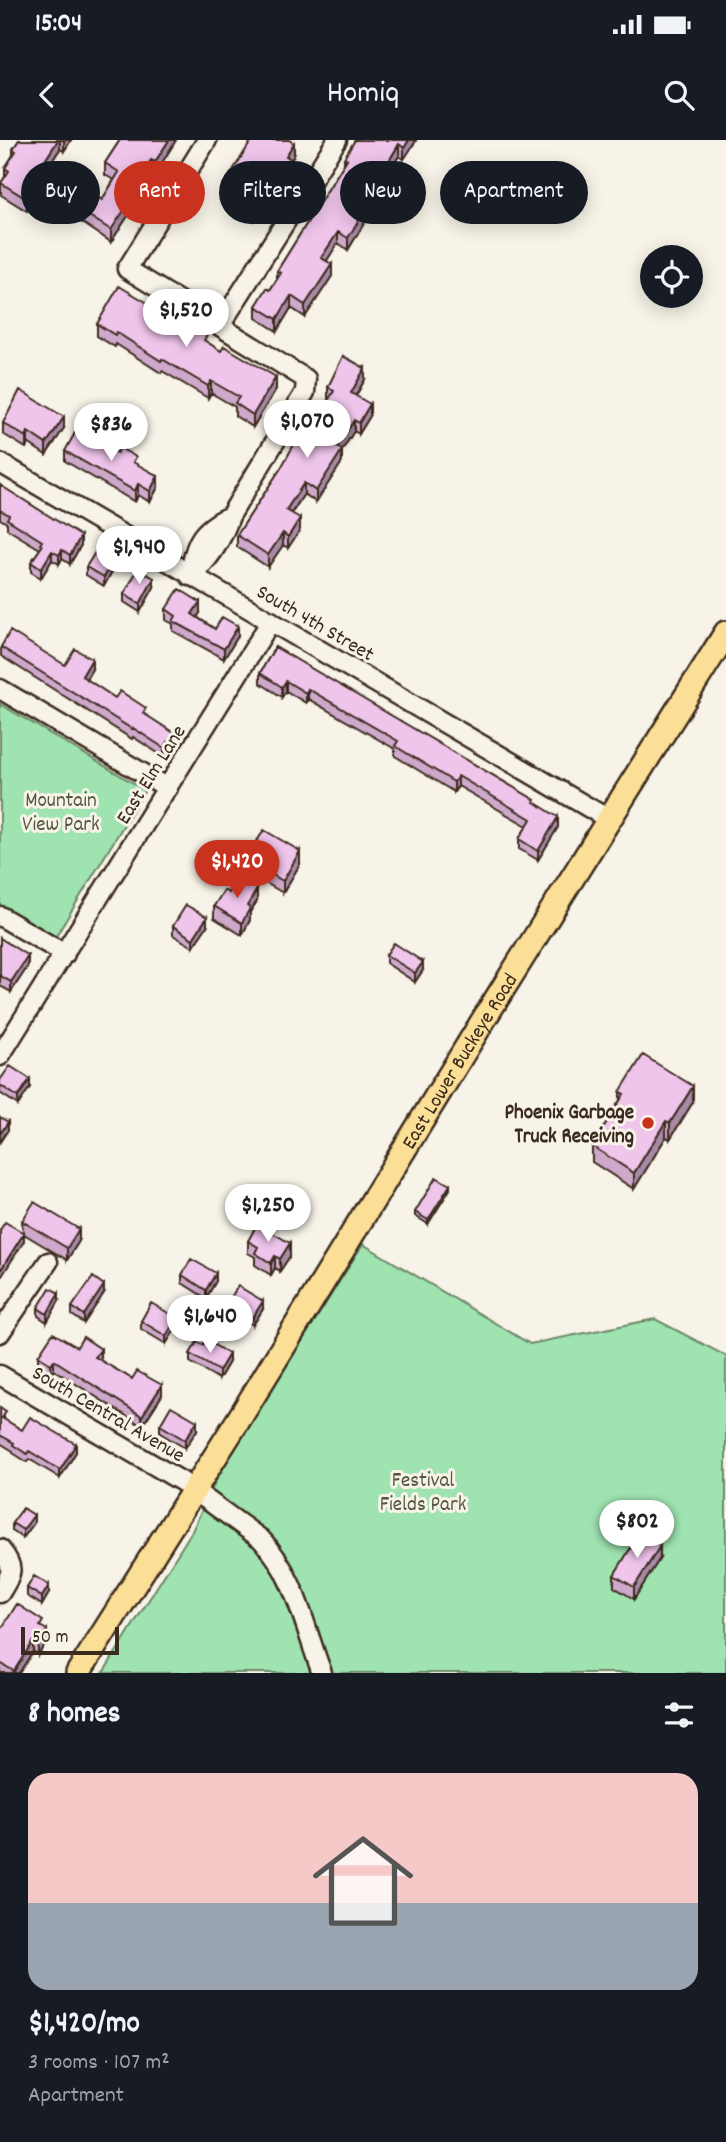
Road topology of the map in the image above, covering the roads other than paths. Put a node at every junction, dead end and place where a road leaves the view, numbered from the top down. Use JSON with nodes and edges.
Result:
{"nodes":[{"id":1,"x":207,"y":140,"type":"edge"},
{"id":2,"x":337,"y":140,"type":"edge"},
{"id":3,"x":220,"y":327,"type":"junction"},
{"id":4,"x":0,"y":463,"type":"edge"},
{"id":5,"x":190,"y":576,"type":"junction"},
{"id":6,"x":271,"y":621,"type":"junction"},
{"id":7,"x":726,"y":633,"type":"edge"},
{"id":8,"x":0,"y":689,"type":"edge"},
{"id":9,"x":168,"y":788,"type":"junction"},
{"id":10,"x":610,"y":820,"type":"junction"},
{"id":11,"x":0,"y":916,"type":"edge"},
{"id":12,"x":65,"y":954,"type":"junction"},
{"id":13,"x":0,"y":1056,"type":"edge"},
{"id":14,"x":48,"y":1262,"type":"dead end"},
{"id":15,"x":0,"y":1333,"type":"edge"},
{"id":16,"x":0,"y":1375,"type":"edge"},
{"id":17,"x":194,"y":1491,"type":"junction"},
{"id":18,"x":5,"y":1556,"type":"edge"},
{"id":19,"x":0,"y":1593,"type":"edge"},
{"id":20,"x":78,"y":1673,"type":"edge"},
{"id":21,"x":322,"y":1673,"type":"edge"}],
"edges":[{"from":1,"to":3,"type":"street"},
{"from":2,"to":3,"type":"street"},
{"from":3,"to":5,"type":"street"},
{"from":4,"to":5,"type":"street","name":"South 4th Street"},
{"from":5,"to":6,"type":"street","name":"South 4th Street"},
{"from":6,"to":9,"type":"street","name":"East Elm Lane"},
{"from":6,"to":10,"type":"street","name":"South 4th Street"},
{"from":7,"to":10,"type":"main road","name":"East Lower Buckeye Road"},
{"from":8,"to":9,"type":"street"},
{"from":9,"to":12,"type":"street","name":"East Elm Lane"},
{"from":10,"to":17,"type":"main road","name":"East Lower Buckeye Road"},
{"from":11,"to":12,"type":"street"},
{"from":12,"to":13,"type":"street","name":"East Elm Lane"},
{"from":14,"to":15,"type":"street"},
{"from":16,"to":17,"type":"street","name":"South Central Avenue"},
{"from":17,"to":20,"type":"main road","name":"East Lower Buckeye Road"},
{"from":17,"to":21,"type":"street","name":"South Central Avenue"},
{"from":18,"to":19,"type":"street"}]}
